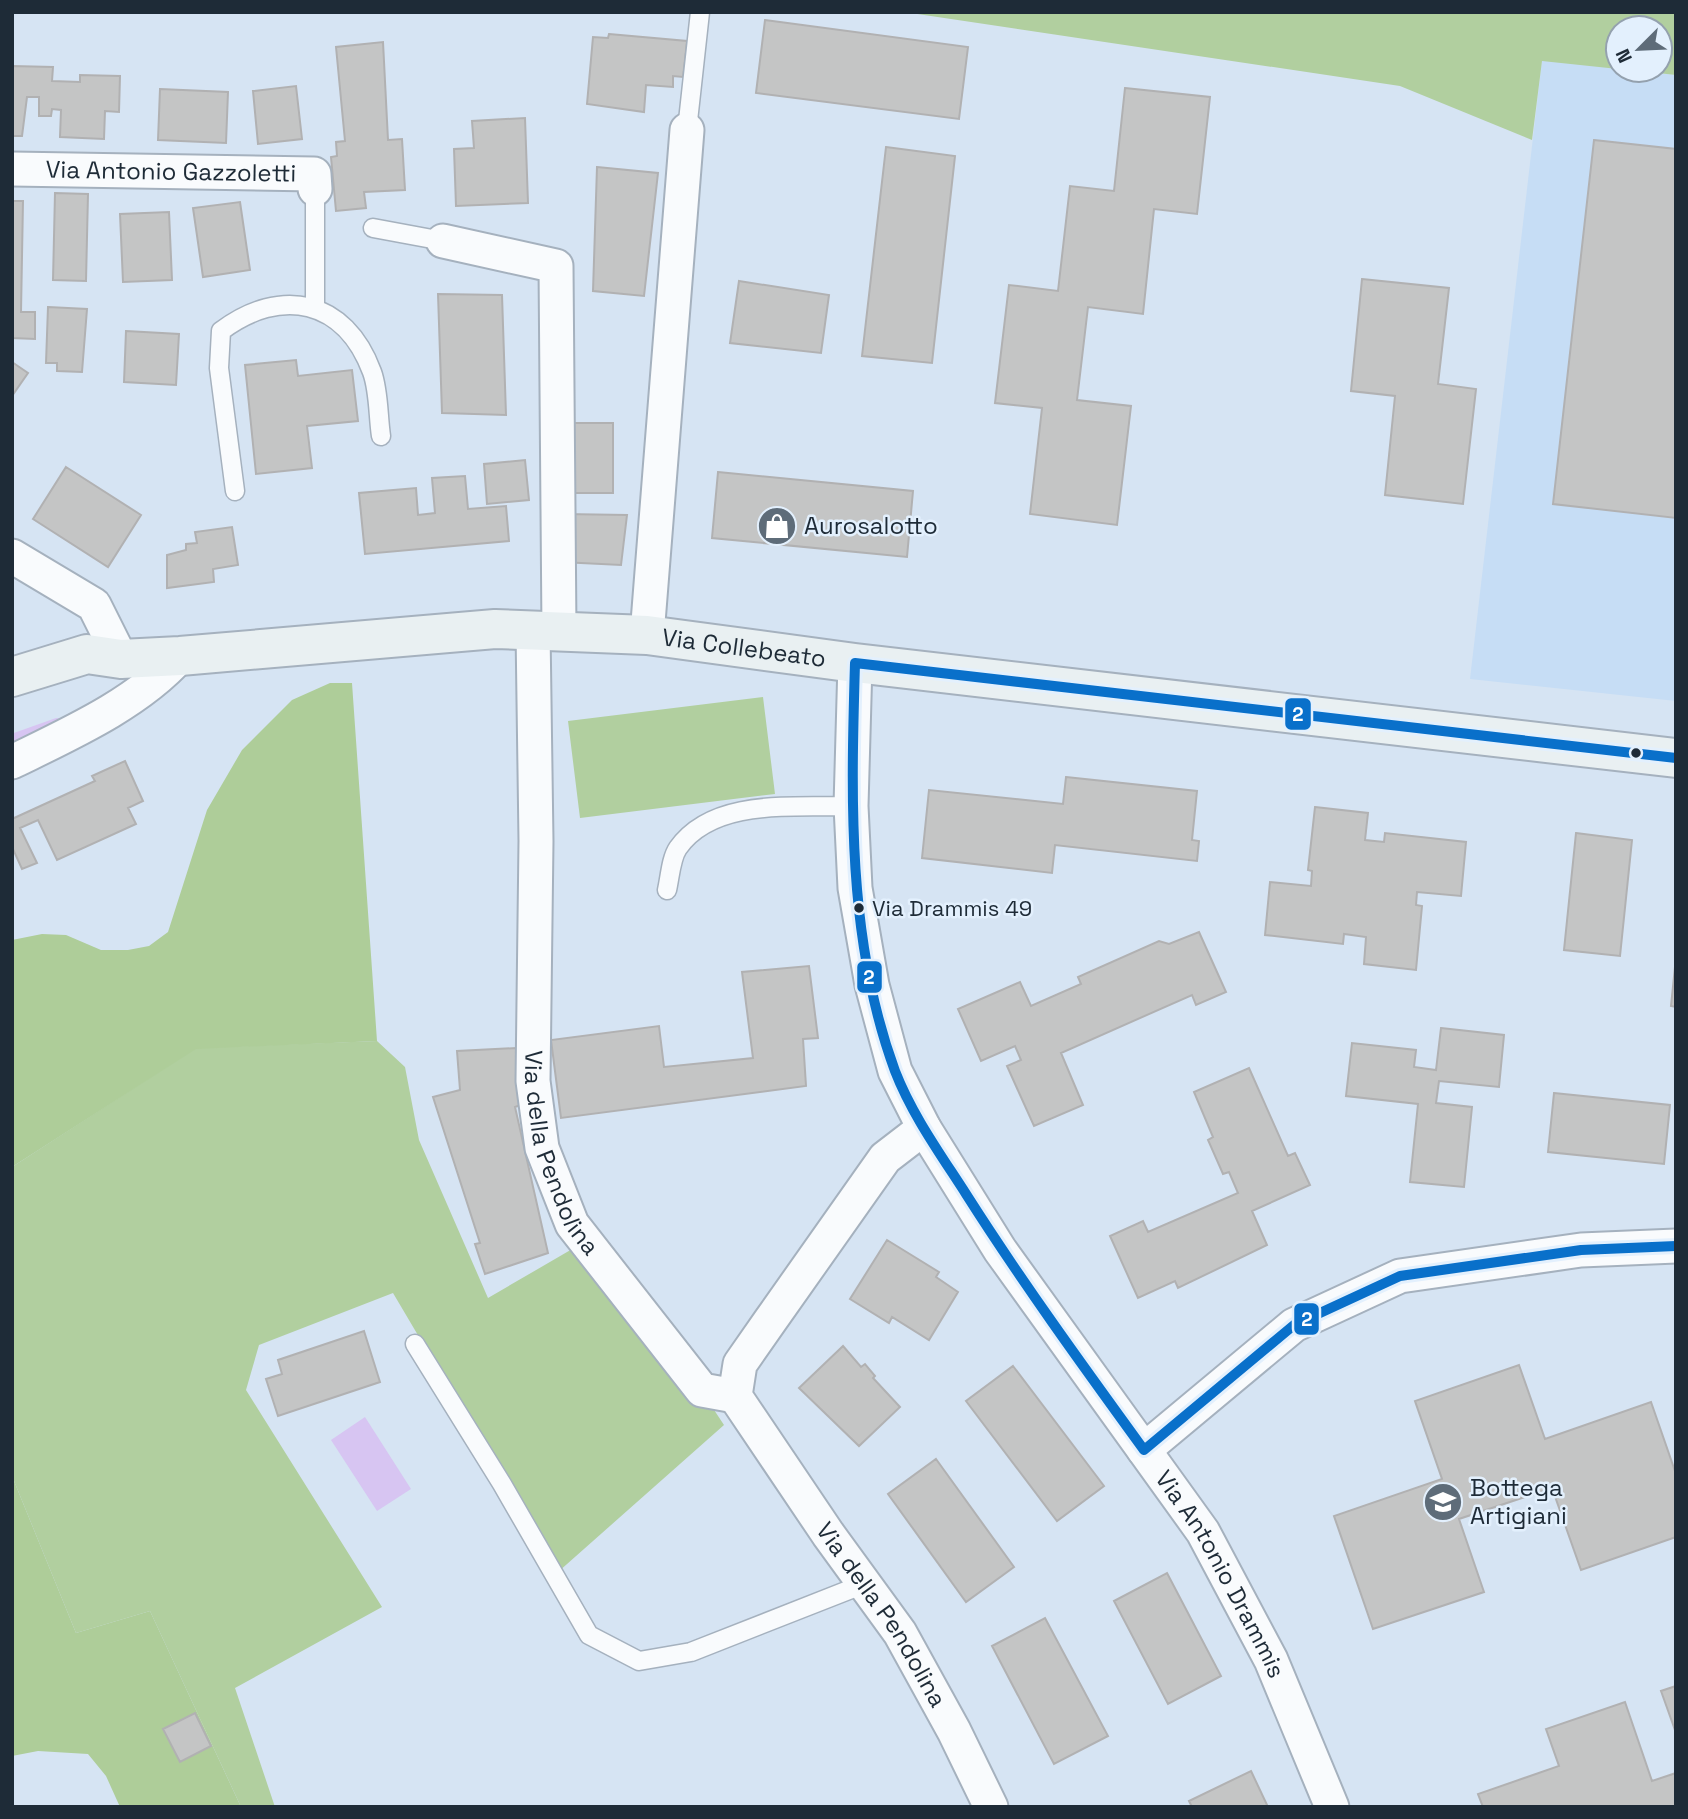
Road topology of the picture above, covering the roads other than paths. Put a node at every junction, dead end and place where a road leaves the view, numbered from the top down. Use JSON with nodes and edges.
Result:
{"nodes":[{"id":1,"x":700,"y":12,"type":"edge"},
{"id":2,"x":687,"y":130,"type":"joint"},
{"id":3,"x":12,"y":169,"type":"edge"},
{"id":4,"x":315,"y":189,"type":"joint"},
{"id":5,"x":373,"y":228,"type":"dead end"},
{"id":6,"x":443,"y":241,"type":"joint"},
{"id":7,"x":315,"y":309,"type":"junction"},
{"id":8,"x":381,"y":436,"type":"dead end"},
{"id":9,"x":235,"y":491,"type":"dead end"},
{"id":10,"x":12,"y":556,"type":"edge"},
{"id":11,"x":546,"y":631,"type":"junction"},
{"id":12,"x":647,"y":635,"type":"junction"},
{"id":13,"x":180,"y":656,"type":"junction"},
{"id":14,"x":121,"y":659,"type":"junction"},
{"id":15,"x":855,"y":663,"type":"junction"},
{"id":16,"x":12,"y":677,"type":"edge"},
{"id":17,"x":12,"y":702,"type":"edge"},
{"id":18,"x":1676,"y":758,"type":"edge"},
{"id":19,"x":12,"y":762,"type":"edge"},
{"id":20,"x":851,"y":806,"type":"junction"},
{"id":21,"x":667,"y":890,"type":"dead end"},
{"id":22,"x":923,"y":1128,"type":"junction"},
{"id":23,"x":1676,"y":1247,"type":"edge"},
{"id":24,"x":415,"y":1344,"type":"dead end"},
{"id":25,"x":735,"y":1396,"type":"junction"},
{"id":26,"x":1144,"y":1450,"type":"junction"},
{"id":27,"x":864,"y":1584,"type":"junction"},
{"id":28,"x":991,"y":1807,"type":"edge"},
{"id":29,"x":1332,"y":1807,"type":"edge"}],
"edges":[{"from":1,"to":2,"type":"lane"},
{"from":2,"to":12,"type":"street","name":"Via Collebeato"},
{"from":3,"to":4,"type":"street","name":"Via Antonio Gazzoletti"},
{"from":4,"to":7,"type":"lane"},
{"from":5,"to":6,"type":"lane"},
{"from":6,"to":11,"type":"street"},
{"from":7,"to":8,"type":"lane"},
{"from":7,"to":9,"type":"lane"},
{"from":10,"to":14,"type":"street"},
{"from":11,"to":12,"type":"street","name":"Via Collebeato"},
{"from":11,"to":13,"type":"street","name":"Via Collebeato"},
{"from":11,"to":25,"type":"street","name":"Via della Pendolina"},
{"from":12,"to":15,"type":"street","name":"Via Collebeato"},
{"from":13,"to":14,"type":"street","name":"Via Collebeato"},
{"from":13,"to":19,"type":"street"},
{"from":14,"to":16,"type":"street","name":"Via Collebeato"},
{"from":14,"to":17,"type":"street"},
{"from":15,"to":18,"type":"street","name":"Via Collebeato"},
{"from":15,"to":20,"type":"street","name":"Via Antonio Drammis"},
{"from":20,"to":21,"type":"lane"},
{"from":20,"to":22,"type":"street","name":"Via Antonio Drammis"},
{"from":22,"to":25,"type":"street"},
{"from":22,"to":26,"type":"street","name":"Via Antonio Drammis"},
{"from":23,"to":26,"type":"street"},
{"from":24,"to":27,"type":"lane"},
{"from":25,"to":27,"type":"street","name":"Via della Pendolina"},
{"from":26,"to":29,"type":"street","name":"Via Antonio Drammis"},
{"from":27,"to":28,"type":"street","name":"Via della Pendolina"}]}
